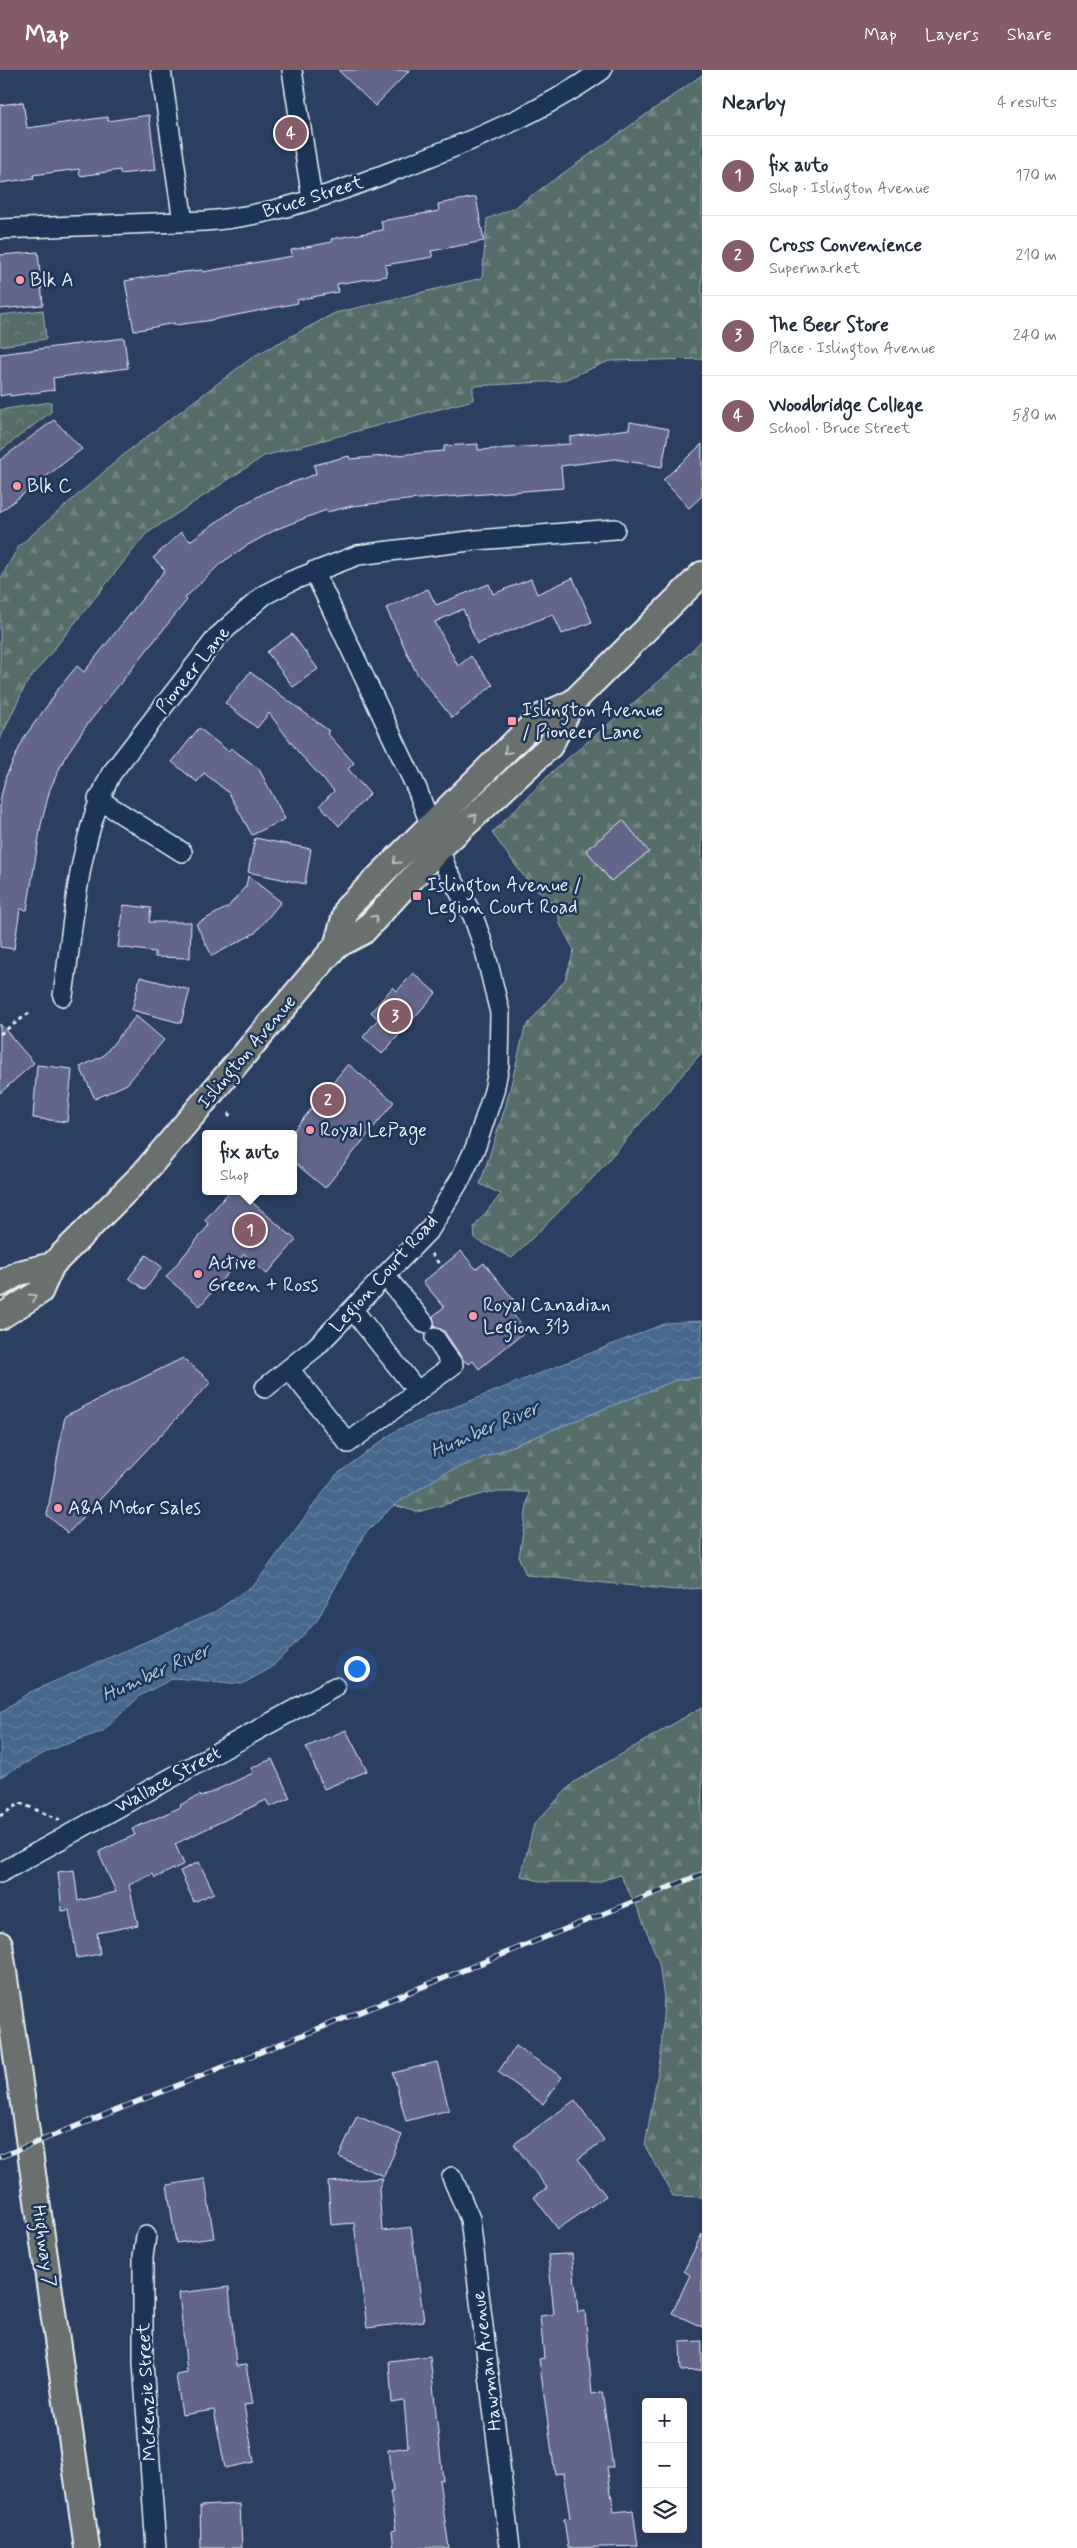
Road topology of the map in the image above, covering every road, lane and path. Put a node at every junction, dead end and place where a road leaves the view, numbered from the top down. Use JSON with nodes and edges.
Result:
{"nodes":[{"id":1,"x":161,"y":70,"type":"edge"},
{"id":2,"x":292,"y":70,"type":"edge"},
{"id":3,"x":602,"y":70,"type":"edge"},
{"id":4,"x":312,"y":200,"type":"junction"},
{"id":5,"x":183,"y":222,"type":"junction"},
{"id":6,"x":0,"y":229,"type":"edge"},
{"id":7,"x":615,"y":529,"type":"dead end"},
{"id":8,"x":314,"y":571,"type":"junction"},
{"id":9,"x":702,"y":574,"type":"edge"},
{"id":10,"x":573,"y":702,"type":"junction"},
{"id":11,"x":98,"y":799,"type":"junction"},
{"id":12,"x":430,"y":827,"type":"junction"},
{"id":13,"x":438,"y":850,"type":"junction"},
{"id":14,"x":182,"y":852,"type":"dead end"},
{"id":15,"x":336,"y":946,"type":"junction"},
{"id":16,"x":63,"y":996,"type":"dead end"},
{"id":17,"x":32,"y":1011,"type":"dead end"},
{"id":18,"x":0,"y":1034,"type":"edge"},
{"id":19,"x":232,"y":1111,"type":"dead end"},
{"id":20,"x":228,"y":1116,"type":"dead end"},
{"id":21,"x":52,"y":1265,"type":"junction"},
{"id":22,"x":386,"y":1277,"type":"junction"},
{"id":23,"x":0,"y":1284,"type":"edge"},
{"id":24,"x":353,"y":1310,"type":"junction"},
{"id":25,"x":0,"y":1317,"type":"edge"},
{"id":26,"x":289,"y":1369,"type":"junction"},
{"id":27,"x":265,"y":1388,"type":"dead end"},
{"id":28,"x":418,"y":1392,"type":"junction"},
{"id":29,"x":335,"y":1687,"type":"dead end"},
{"id":30,"x":0,"y":1816,"type":"edge"},
{"id":31,"x":62,"y":1820,"type":"dead end"},
{"id":32,"x":0,"y":1873,"type":"edge"},
{"id":33,"x":0,"y":1944,"type":"edge"},
{"id":34,"x":452,"y":2177,"type":"dead end"},
{"id":35,"x":146,"y":2236,"type":"dead end"},
{"id":36,"x":87,"y":2548,"type":"edge"},
{"id":37,"x":156,"y":2548,"type":"edge"},
{"id":38,"x":510,"y":2548,"type":"edge"}],
"edges":[{"from":1,"to":5,"type":"street"},
{"from":2,"to":4,"type":"street"},
{"from":3,"to":4,"type":"street","name":"Bruce Street"},
{"from":4,"to":5,"type":"street","name":"Bruce Street"},
{"from":5,"to":6,"type":"street","name":"Bruce Street"},
{"from":7,"to":8,"type":"street","name":"Pioneer Lane"},
{"from":8,"to":11,"type":"street","name":"Pioneer Lane"},
{"from":8,"to":12,"type":"street"},
{"from":9,"to":10,"type":"main road","name":"Islington Avenue"},
{"from":10,"to":12,"type":"main road","name":"Islington Avenue","one_way":true},
{"from":13,"to":10,"type":"main road","name":"Islington Avenue","one_way":true},
{"from":11,"to":14,"type":"street"},
{"from":11,"to":16,"type":"street","name":"Pioneer Lane"},
{"from":12,"to":13,"type":"street","name":"Legion Court Road"},
{"from":12,"to":15,"type":"main road","name":"Islington Avenue","one_way":true},
{"from":15,"to":13,"type":"main road","name":"Islington Avenue","one_way":true},
{"from":13,"to":22,"type":"street","name":"Legion Court Road"},
{"from":15,"to":21,"type":"main road","name":"Islington Avenue"},
{"from":17,"to":18,"type":"path"},
{"from":19,"to":20,"type":"path"},
{"from":21,"to":23,"type":"main road"},
{"from":25,"to":21,"type":"main road","name":"Islington Avenue","one_way":true},
{"from":22,"to":24,"type":"street","name":"Legion Court Road"},
{"from":22,"to":28,"type":"street"},
{"from":24,"to":26,"type":"street","name":"Legion Court Road"},
{"from":24,"to":28,"type":"street"},
{"from":26,"to":27,"type":"street","name":"Legion Court Road"},
{"from":26,"to":28,"type":"street"},
{"from":29,"to":32,"type":"street","name":"Wallace Street"},
{"from":30,"to":31,"type":"path"},
{"from":33,"to":36,"type":"main road","name":"Highway 7"},
{"from":34,"to":38,"type":"street","name":"Hawman Avenue"},
{"from":35,"to":37,"type":"street","name":"McKenzie Street"}]}
